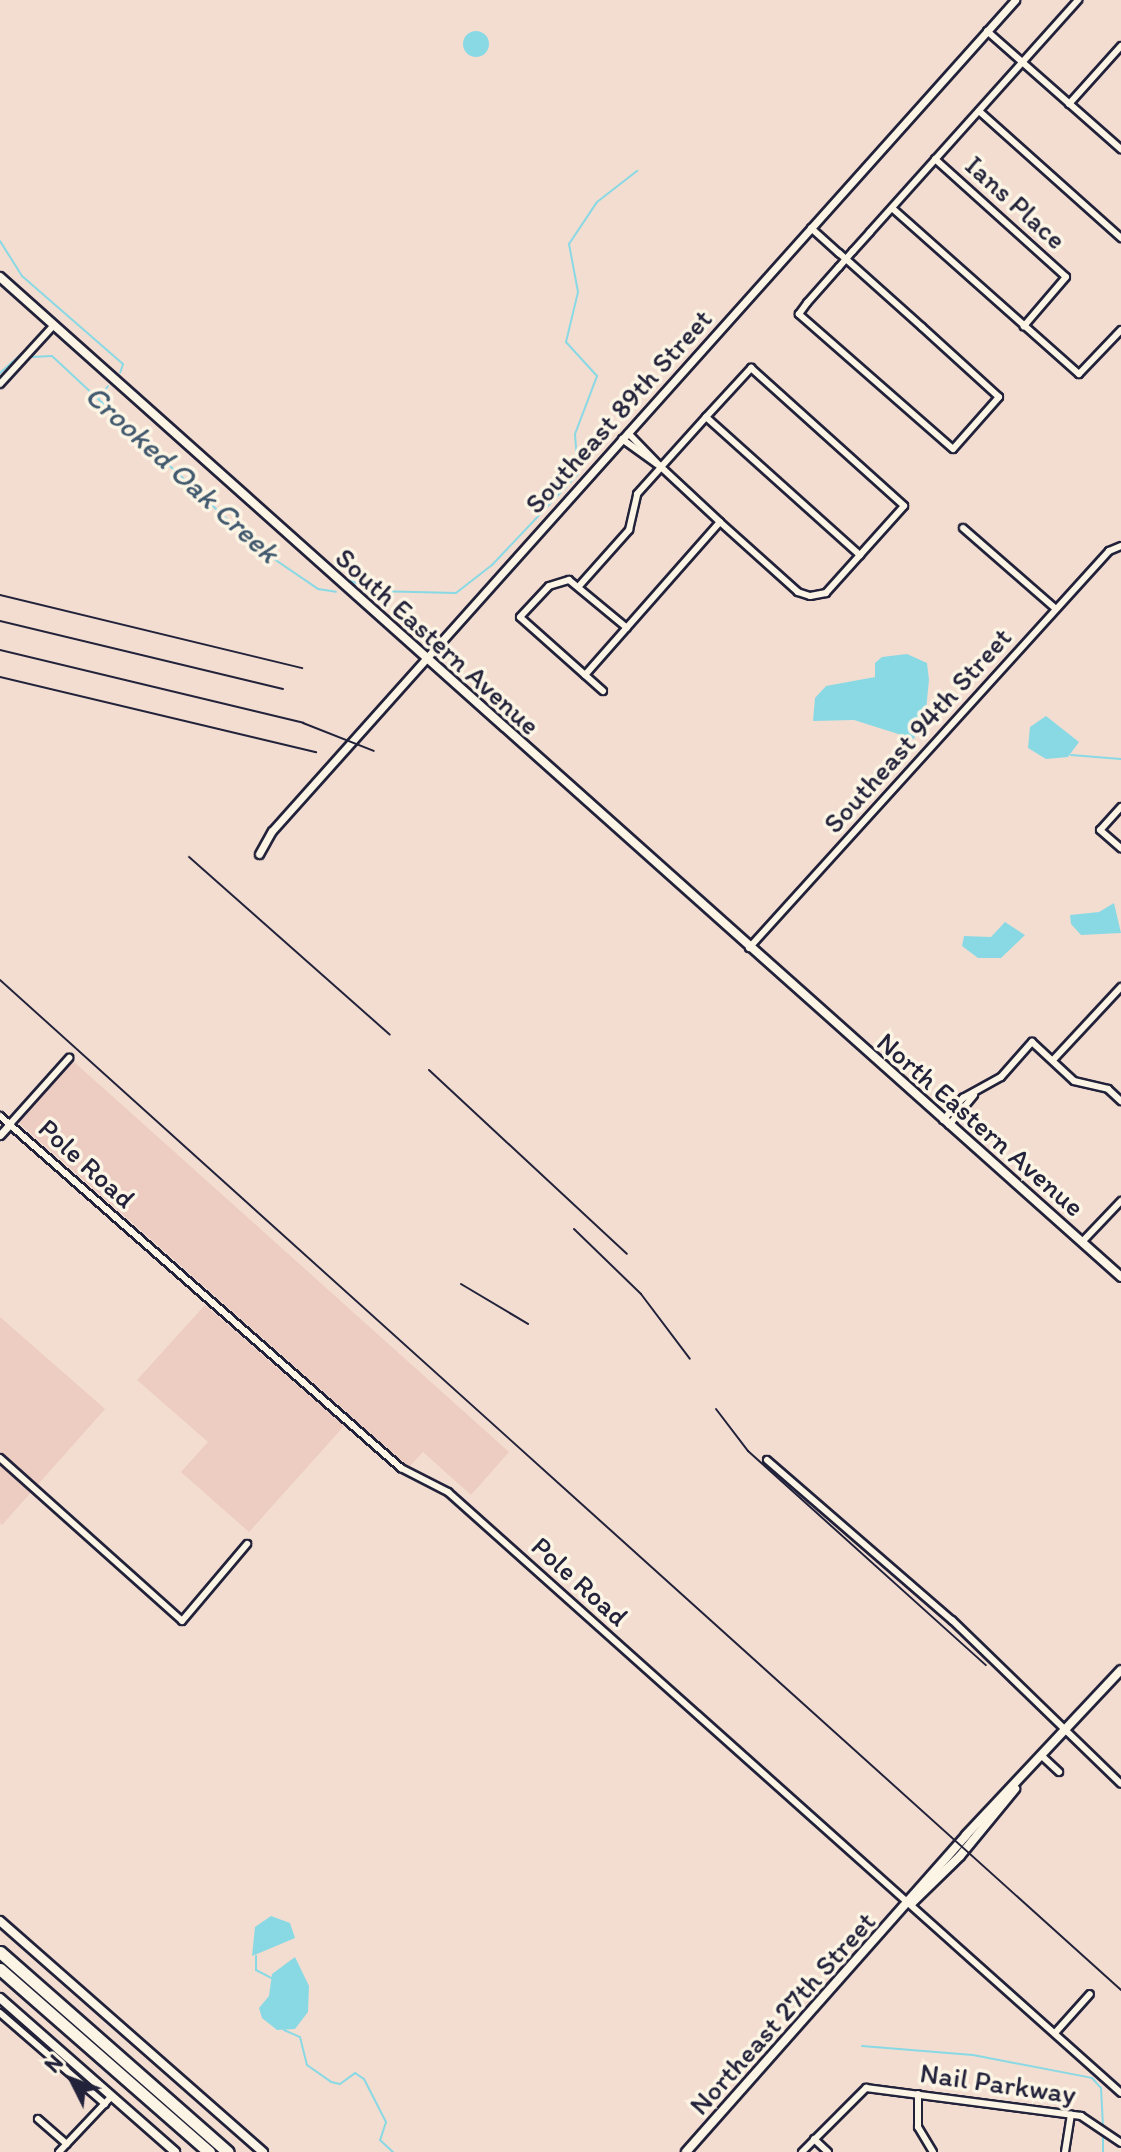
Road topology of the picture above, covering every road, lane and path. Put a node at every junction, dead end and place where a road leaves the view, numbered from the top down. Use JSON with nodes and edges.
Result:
{"nodes":[{"id":1,"x":1015,"y":0,"type":"edge"},
{"id":2,"x":1078,"y":0,"type":"edge"},
{"id":3,"x":987,"y":31,"type":"junction"},
{"id":4,"x":1121,"y":46,"type":"edge"},
{"id":5,"x":1023,"y":62,"type":"junction"},
{"id":6,"x":1069,"y":104,"type":"junction"},
{"id":7,"x":979,"y":111,"type":"junction"},
{"id":8,"x":1120,"y":145,"type":"edge"},
{"id":9,"x":935,"y":159,"type":"junction"},
{"id":10,"x":892,"y":208,"type":"junction"},
{"id":11,"x":811,"y":228,"type":"junction"},
{"id":12,"x":1121,"y":238,"type":"edge"},
{"id":13,"x":846,"y":259,"type":"junction"},
{"id":14,"x":0,"y":277,"type":"edge"},
{"id":15,"x":54,"y":325,"type":"junction"},
{"id":16,"x":1024,"y":326,"type":"junction"},
{"id":17,"x":1120,"y":332,"type":"edge"},
{"id":18,"x":0,"y":384,"type":"edge"},
{"id":19,"x":706,"y":417,"type":"junction"},
{"id":20,"x":625,"y":436,"type":"junction"},
{"id":21,"x":661,"y":467,"type":"junction"},
{"id":22,"x":720,"y":522,"type":"junction"},
{"id":23,"x":963,"y":528,"type":"dead end"},
{"id":24,"x":1121,"y":546,"type":"edge"},
{"id":25,"x":860,"y":555,"type":"junction"},
{"id":26,"x":580,"y":585,"type":"junction"},
{"id":27,"x":1056,"y":609,"type":"junction"},
{"id":28,"x":627,"y":628,"type":"junction"},
{"id":29,"x":425,"y":661,"type":"junction"},
{"id":30,"x":585,"y":675,"type":"junction"},
{"id":31,"x":603,"y":691,"type":"dead end"},
{"id":32,"x":1121,"y":807,"type":"edge"},
{"id":33,"x":1121,"y":848,"type":"edge"},
{"id":34,"x":259,"y":854,"type":"dead end"},
{"id":35,"x":749,"y":948,"type":"junction"},
{"id":36,"x":1121,"y":987,"type":"edge"},
{"id":37,"x":848,"y":1036,"type":"joint"},
{"id":38,"x":69,"y":1058,"type":"dead end"},
{"id":39,"x":1053,"y":1060,"type":"junction"},
{"id":40,"x":1121,"y":1101,"type":"edge"},
{"id":41,"x":0,"y":1116,"type":"edge"},
{"id":42,"x":946,"y":1123,"type":"junction"},
{"id":43,"x":10,"y":1124,"type":"junction"},
{"id":44,"x":0,"y":1135,"type":"edge"},
{"id":45,"x":1121,"y":1201,"type":"edge"},
{"id":46,"x":1082,"y":1242,"type":"junction"},
{"id":47,"x":1121,"y":1277,"type":"edge"},
{"id":48,"x":0,"y":1458,"type":"edge"},
{"id":49,"x":767,"y":1460,"type":"dead end"},
{"id":50,"x":247,"y":1544,"type":"dead end"},
{"id":51,"x":1121,"y":1670,"type":"edge"},
{"id":52,"x":1065,"y":1732,"type":"junction"},
{"id":53,"x":1043,"y":1757,"type":"junction"},
{"id":54,"x":1059,"y":1772,"type":"dead end"},
{"id":55,"x":1121,"y":1784,"type":"edge"},
{"id":56,"x":911,"y":1903,"type":"junction"},
{"id":57,"x":0,"y":1921,"type":"edge"},
{"id":58,"x":0,"y":1952,"type":"edge"},
{"id":59,"x":0,"y":1969,"type":"edge"},
{"id":60,"x":1090,"y":1994,"type":"dead end"},
{"id":61,"x":1,"y":2001,"type":"edge"},
{"id":62,"x":0,"y":2013,"type":"edge"},
{"id":63,"x":1055,"y":2033,"type":"junction"},
{"id":64,"x":1121,"y":2093,"type":"edge"},
{"id":65,"x":918,"y":2094,"type":"junction"},
{"id":66,"x":108,"y":2100,"type":"junction"},
{"id":67,"x":1071,"y":2114,"type":"junction"},
{"id":68,"x":38,"y":2119,"type":"dead end"},
{"id":69,"x":814,"y":2139,"type":"junction"},
{"id":70,"x":1121,"y":2143,"type":"edge"},
{"id":71,"x":67,"y":2144,"type":"junction"},
{"id":72,"x":59,"y":2152,"type":"edge"},
{"id":73,"x":175,"y":2152,"type":"edge"},
{"id":74,"x":209,"y":2152,"type":"edge"},
{"id":75,"x":228,"y":2152,"type":"edge"},
{"id":76,"x":263,"y":2152,"type":"edge"},
{"id":77,"x":686,"y":2152,"type":"edge"},
{"id":78,"x":802,"y":2152,"type":"edge"},
{"id":79,"x":828,"y":2152,"type":"edge"},
{"id":80,"x":933,"y":2152,"type":"edge"},
{"id":81,"x":1065,"y":2152,"type":"edge"}],
"edges":[{"from":1,"to":3,"type":"street","name":"Southeast 89th Street"},
{"from":2,"to":5,"type":"street"},
{"from":3,"to":5,"type":"street"},
{"from":3,"to":11,"type":"street","name":"Southeast 89th Street"},
{"from":4,"to":6,"type":"street"},
{"from":5,"to":6,"type":"street"},
{"from":5,"to":7,"type":"street"},
{"from":6,"to":8,"type":"street"},
{"from":7,"to":9,"type":"street"},
{"from":7,"to":12,"type":"street"},
{"from":9,"to":10,"type":"street"},
{"from":9,"to":16,"type":"street","name":"Ians Place"},
{"from":10,"to":13,"type":"street"},
{"from":10,"to":16,"type":"street"},
{"from":11,"to":13,"type":"street"},
{"from":11,"to":20,"type":"street","name":"Southeast 89th Street"},
{"from":13,"to":13,"type":"street"},
{"from":14,"to":15,"type":"main road","name":"South Eastern Avenue"},
{"from":15,"to":18,"type":"street"},
{"from":15,"to":29,"type":"main road","name":"South Eastern Avenue"},
{"from":16,"to":17,"type":"street"},
{"from":19,"to":21,"type":"street"},
{"from":19,"to":25,"type":"street"},
{"from":19,"to":25,"type":"street"},
{"from":20,"to":21,"type":"street"},
{"from":20,"to":29,"type":"street","name":"Southeast 89th Street"},
{"from":21,"to":22,"type":"street"},
{"from":21,"to":26,"type":"street"},
{"from":22,"to":25,"type":"street"},
{"from":22,"to":28,"type":"street"},
{"from":23,"to":27,"type":"street"},
{"from":24,"to":27,"type":"street","name":"Southeast 94th Street"},
{"from":26,"to":28,"type":"street"},
{"from":26,"to":30,"type":"street"},
{"from":27,"to":35,"type":"street","name":"Southeast 94th Street"},
{"from":28,"to":30,"type":"street"},
{"from":29,"to":34,"type":"street","name":"Southeast 89th Street"},
{"from":29,"to":35,"type":"main road","name":"South Eastern Avenue"},
{"from":30,"to":31,"type":"street"},
{"from":32,"to":33,"type":"street"},
{"from":35,"to":37,"type":"main road","name":"South Eastern Avenue"},
{"from":36,"to":39,"type":"street"},
{"from":37,"to":42,"type":"main road","name":"North Eastern Avenue"},
{"from":38,"to":43,"type":"street"},
{"from":39,"to":40,"type":"street"},
{"from":39,"to":42,"type":"street"},
{"from":41,"to":43,"type":"street","name":"Pole Road"},
{"from":42,"to":46,"type":"main road","name":"North Eastern Avenue"},
{"from":43,"to":44,"type":"street"},
{"from":43,"to":56,"type":"street","name":"Pole Road"},
{"from":45,"to":46,"type":"street"},
{"from":46,"to":47,"type":"main road","name":"North Eastern Avenue"},
{"from":48,"to":50,"type":"street"},
{"from":49,"to":52,"type":"street"},
{"from":51,"to":52,"type":"main road","name":"Northeast 27th Street"},
{"from":52,"to":53,"type":"main road","name":"Northeast 27th Street"},
{"from":52,"to":55,"type":"street"},
{"from":53,"to":54,"type":"street"},
{"from":53,"to":56,"type":"main road","name":"Northeast 27th Street"},
{"from":56,"to":63,"type":"street","name":"Pole Road"},
{"from":56,"to":77,"type":"main road","name":"Northeast 27th Street"},
{"from":57,"to":76,"type":"main road"},
{"from":58,"to":75,"type":"highway"},
{"from":59,"to":74,"type":"highway"},
{"from":60,"to":63,"type":"street"},
{"from":61,"to":66,"type":"main road"},
{"from":62,"to":66,"type":"street"},
{"from":63,"to":64,"type":"street","name":"Pole Road"},
{"from":65,"to":67,"type":"street","name":"Nail Parkway"},
{"from":65,"to":69,"type":"street","name":"Nail Parkway"},
{"from":65,"to":80,"type":"street"},
{"from":66,"to":71,"type":"street"},
{"from":66,"to":73,"type":"main road"},
{"from":67,"to":70,"type":"street","name":"Nail Parkway"},
{"from":67,"to":81,"type":"street"},
{"from":68,"to":71,"type":"street"},
{"from":69,"to":78,"type":"street"},
{"from":69,"to":79,"type":"street"},
{"from":71,"to":72,"type":"street"}]}
